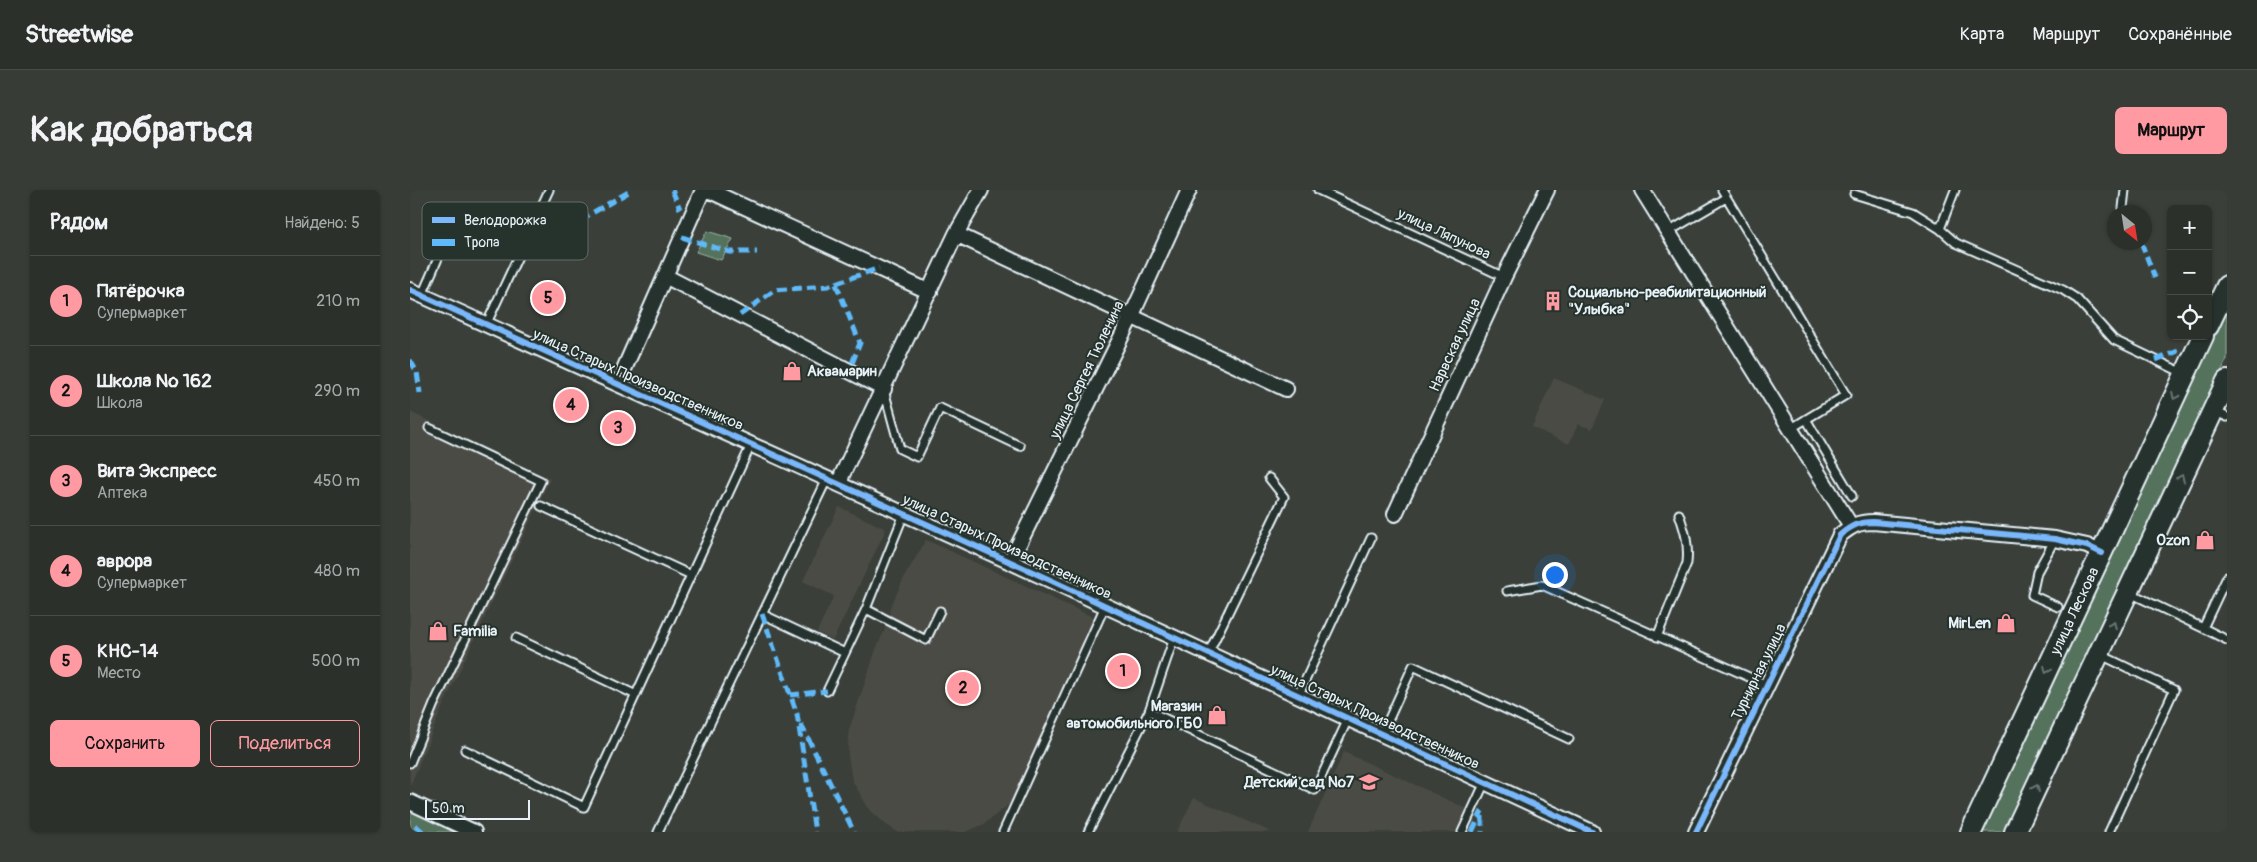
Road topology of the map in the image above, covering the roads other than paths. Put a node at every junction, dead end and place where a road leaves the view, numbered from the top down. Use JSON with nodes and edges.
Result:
{"nodes":[{"id":1,"x":549,"y":190,"type":"edge"},
{"id":2,"x":703,"y":190,"type":"edge"},
{"id":3,"x":708,"y":190,"type":"edge"},
{"id":4,"x":981,"y":190,"type":"edge"},
{"id":5,"x":1190,"y":190,"type":"edge"},
{"id":6,"x":1318,"y":190,"type":"edge"},
{"id":7,"x":1547,"y":190,"type":"edge"},
{"id":8,"x":1642,"y":190,"type":"edge"},
{"id":9,"x":1722,"y":190,"type":"edge"},
{"id":10,"x":1955,"y":190,"type":"edge"},
{"id":11,"x":2125,"y":190,"type":"edge"},
{"id":12,"x":1854,"y":194,"type":"dead end"},
{"id":13,"x":1726,"y":198,"type":"junction"},
{"id":14,"x":543,"y":202,"type":"edge"},
{"id":15,"x":2123,"y":205,"type":"edge"},
{"id":16,"x":1940,"y":228,"type":"junction"},
{"id":17,"x":1668,"y":232,"type":"junction"},
{"id":18,"x":956,"y":234,"type":"junction"},
{"id":19,"x":435,"y":260,"type":"edge"},
{"id":20,"x":516,"y":260,"type":"edge"},
{"id":21,"x":665,"y":276,"type":"junction"},
{"id":22,"x":1504,"y":277,"type":"junction"},
{"id":23,"x":2227,"y":286,"type":"edge"},
{"id":24,"x":930,"y":292,"type":"junction"},
{"id":25,"x":416,"y":293,"type":"edge"},
{"id":26,"x":1131,"y":317,"type":"junction"},
{"id":27,"x":2212,"y":318,"type":"edge"},
{"id":28,"x":486,"y":325,"type":"junction"},
{"id":29,"x":2201,"y":340,"type":"edge"},
{"id":30,"x":625,"y":367,"type":"dead end"},
{"id":31,"x":2185,"y":374,"type":"junction"},
{"id":32,"x":2227,"y":381,"type":"edge"},
{"id":33,"x":884,"y":389,"type":"junction"},
{"id":34,"x":1286,"y":389,"type":"dead end"},
{"id":35,"x":2220,"y":414,"type":"edge"},
{"id":36,"x":1806,"y":419,"type":"junction"},
{"id":37,"x":429,"y":428,"type":"dead end"},
{"id":38,"x":1790,"y":429,"type":"junction"},
{"id":39,"x":751,"y":445,"type":"junction"},
{"id":40,"x":1020,"y":446,"type":"dead end"},
{"id":41,"x":1268,"y":478,"type":"dead end"},
{"id":42,"x":834,"y":482,"type":"junction"},
{"id":43,"x":1852,"y":496,"type":"dead end"},
{"id":44,"x":541,"y":506,"type":"dead end"},
{"id":45,"x":904,"y":514,"type":"junction"},
{"id":46,"x":1395,"y":514,"type":"dead end"},
{"id":47,"x":1679,"y":514,"type":"dead end"},
{"id":48,"x":1851,"y":526,"type":"junction"},
{"id":49,"x":1371,"y":538,"type":"dead end"},
{"id":50,"x":2055,"y":539,"type":"junction"},
{"id":51,"x":2102,"y":552,"type":"junction"},
{"id":52,"x":1010,"y":562,"type":"junction"},
{"id":53,"x":691,"y":575,"type":"junction"},
{"id":54,"x":2227,"y":577,"type":"edge"},
{"id":55,"x":1507,"y":591,"type":"dead end"},
{"id":56,"x":2128,"y":592,"type":"junction"},
{"id":57,"x":1105,"y":606,"type":"junction"},
{"id":58,"x":2058,"y":607,"type":"dead end"},
{"id":59,"x":866,"y":609,"type":"junction"},
{"id":60,"x":940,"y":611,"type":"dead end"},
{"id":61,"x":762,"y":614,"type":"junction"},
{"id":62,"x":2203,"y":628,"type":"junction"},
{"id":63,"x":1657,"y":637,"type":"junction"},
{"id":64,"x":516,"y":638,"type":"dead end"},
{"id":65,"x":1174,"y":638,"type":"junction"},
{"id":66,"x":2227,"y":640,"type":"edge"},
{"id":67,"x":845,"y":654,"type":"junction"},
{"id":68,"x":1208,"y":654,"type":"junction"},
{"id":69,"x":2099,"y":654,"type":"junction"},
{"id":70,"x":1767,"y":685,"type":"junction"},
{"id":71,"x":827,"y":691,"type":"dead end"},
{"id":72,"x":636,"y":695,"type":"junction"},
{"id":73,"x":1298,"y":696,"type":"junction"},
{"id":74,"x":1149,"y":711,"type":"junction"},
{"id":75,"x":1348,"y":719,"type":"junction"},
{"id":76,"x":1382,"y":734,"type":"junction"},
{"id":77,"x":1569,"y":739,"type":"dead end"},
{"id":78,"x":465,"y":750,"type":"dead end"},
{"id":79,"x":410,"y":763,"type":"edge"},
{"id":80,"x":1485,"y":782,"type":"junction"},
{"id":81,"x":410,"y":802,"type":"edge"},
{"id":82,"x":474,"y":832,"type":"edge"},
{"id":83,"x":658,"y":832,"type":"edge"},
{"id":84,"x":1003,"y":832,"type":"edge"},
{"id":85,"x":1088,"y":832,"type":"edge"},
{"id":86,"x":1462,"y":832,"type":"edge"},
{"id":87,"x":1592,"y":832,"type":"edge"},
{"id":88,"x":1696,"y":832,"type":"edge"},
{"id":89,"x":1971,"y":832,"type":"edge"},
{"id":90,"x":2016,"y":832,"type":"edge"},
{"id":91,"x":2109,"y":832,"type":"edge"}],
"edges":[{"from":1,"to":14,"type":"lane"},
{"from":2,"to":21,"type":"street"},
{"from":3,"to":24,"type":"street"},
{"from":4,"to":18,"type":"street"},
{"from":5,"to":26,"type":"street","name":"улица Сергея Тюленина"},
{"from":6,"to":22,"type":"lane","name":"улица Ляпунова"},
{"from":7,"to":22,"type":"street","name":"Нарвская улица"},
{"from":8,"to":17,"type":"street"},
{"from":9,"to":13,"type":"lane"},
{"from":10,"to":16,"type":"lane"},
{"from":11,"to":15,"type":"lane"},
{"from":12,"to":16,"type":"lane"},
{"from":13,"to":17,"type":"lane"},
{"from":13,"to":36,"type":"lane"},
{"from":16,"to":31,"type":"lane"},
{"from":17,"to":38,"type":"street"},
{"from":18,"to":24,"type":"street"},
{"from":18,"to":26,"type":"street"},
{"from":19,"to":25,"type":"lane"},
{"from":20,"to":28,"type":"lane"},
{"from":21,"to":30,"type":"street"},
{"from":21,"to":33,"type":"street"},
{"from":22,"to":46,"type":"street","name":"Нарвская улица"},
{"from":23,"to":27,"type":"main road"},
{"from":24,"to":33,"type":"street"},
{"from":25,"to":28,"type":"street","name":"улица Старых Производственников"},
{"from":26,"to":34,"type":"street"},
{"from":26,"to":52,"type":"street","name":"улица Сергея Тюленина"},
{"from":28,"to":39,"type":"street","name":"улица Старых Производственников"},
{"from":29,"to":31,"type":"main road","name":"улица Лескова"},
{"from":31,"to":51,"type":"main road","name":"улица Лескова","one_way":true},
{"from":32,"to":35,"type":"main road"},
{"from":33,"to":40,"type":"lane"},
{"from":33,"to":42,"type":"street"},
{"from":56,"to":35,"type":"main road","one_way":true},
{"from":36,"to":38,"type":"lane"},
{"from":36,"to":43,"type":"lane"},
{"from":37,"to":79,"type":"lane"},
{"from":38,"to":48,"type":"street"},
{"from":39,"to":42,"type":"street","name":"улица Старых Производственников"},
{"from":39,"to":53,"type":"lane"},
{"from":41,"to":68,"type":"lane"},
{"from":42,"to":45,"type":"street","name":"улица Старых Производственников"},
{"from":42,"to":61,"type":"lane"},
{"from":44,"to":53,"type":"lane"},
{"from":45,"to":52,"type":"street","name":"улица Старых Производственников"},
{"from":45,"to":59,"type":"lane"},
{"from":47,"to":63,"type":"lane"},
{"from":48,"to":50,"type":"street"},
{"from":48,"to":70,"type":"street","name":"Турнирная улица"},
{"from":49,"to":73,"type":"lane"},
{"from":50,"to":51,"type":"street"},
{"from":50,"to":58,"type":"lane"},
{"from":51,"to":89,"type":"main road","name":"улица Лескова","one_way":true},
{"from":52,"to":57,"type":"street","name":"улица Старых Производственников"},
{"from":53,"to":72,"type":"lane"},
{"from":54,"to":62,"type":"lane"},
{"from":55,"to":63,"type":"lane"},
{"from":56,"to":62,"type":"lane"},
{"from":69,"to":56,"type":"main road","one_way":true},
{"from":57,"to":65,"type":"street","name":"улица Старых Производственников"},
{"from":57,"to":84,"type":"lane"},
{"from":59,"to":60,"type":"lane"},
{"from":59,"to":67,"type":"lane"},
{"from":61,"to":67,"type":"lane"},
{"from":61,"to":83,"type":"lane"},
{"from":62,"to":66,"type":"lane"},
{"from":63,"to":70,"type":"lane"},
{"from":64,"to":72,"type":"lane"},
{"from":65,"to":68,"type":"street","name":"улица Старых Производственников"},
{"from":65,"to":74,"type":"lane"},
{"from":67,"to":71,"type":"lane"},
{"from":68,"to":73,"type":"street","name":"улица Старых Производственников"},
{"from":90,"to":69,"type":"main road","one_way":true},
{"from":69,"to":91,"type":"lane"},
{"from":70,"to":88,"type":"street","name":"Турнирная улица"},
{"from":72,"to":78,"type":"lane"},
{"from":73,"to":75,"type":"street","name":"улица Старых Производственников"},
{"from":74,"to":75,"type":"lane"},
{"from":74,"to":85,"type":"lane"},
{"from":75,"to":76,"type":"street","name":"улица Старых Производственников"},
{"from":76,"to":77,"type":"lane"},
{"from":76,"to":80,"type":"street","name":"улица Старых Производственников"},
{"from":80,"to":86,"type":"lane"},
{"from":80,"to":87,"type":"street","name":"улица Старых Производственников"},
{"from":81,"to":82,"type":"street"}]}
